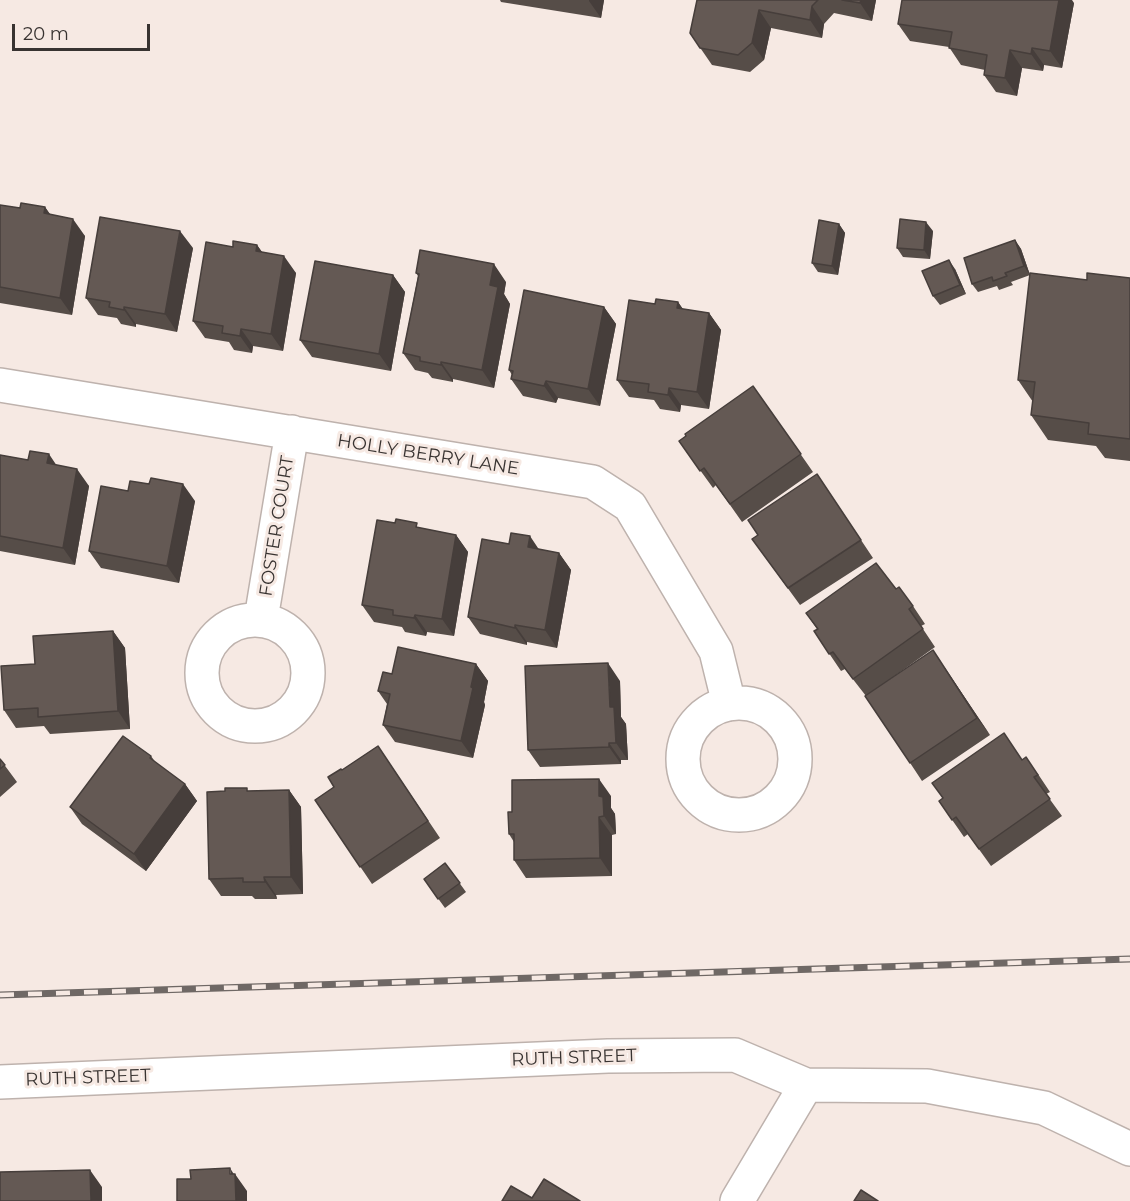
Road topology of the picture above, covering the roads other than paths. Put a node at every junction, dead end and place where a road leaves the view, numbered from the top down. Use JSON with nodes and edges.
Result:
{"nodes":[{"id":1,"x":0,"y":385,"type":"edge"},
{"id":2,"x":292,"y":432,"type":"junction"},
{"id":3,"x":261,"y":619,"type":"dead end"},
{"id":4,"x":729,"y":704,"type":"dead end"},
{"id":5,"x":0,"y":1082,"type":"edge"},
{"id":6,"x":806,"y":1085,"type":"junction"},
{"id":7,"x":1130,"y":1149,"type":"edge"},
{"id":8,"x":737,"y":1201,"type":"edge"}],
"edges":[{"from":1,"to":2,"type":"street","name":"HOLLY BERRY LANE"},
{"from":2,"to":3,"type":"street","name":"FOSTER COURT"},
{"from":2,"to":4,"type":"street","name":"HOLLY BERRY LANE"},
{"from":5,"to":6,"type":"street","name":"RUTH STREET"},
{"from":6,"to":7,"type":"street","name":"RUTH STREET"},
{"from":6,"to":8,"type":"street"}]}
